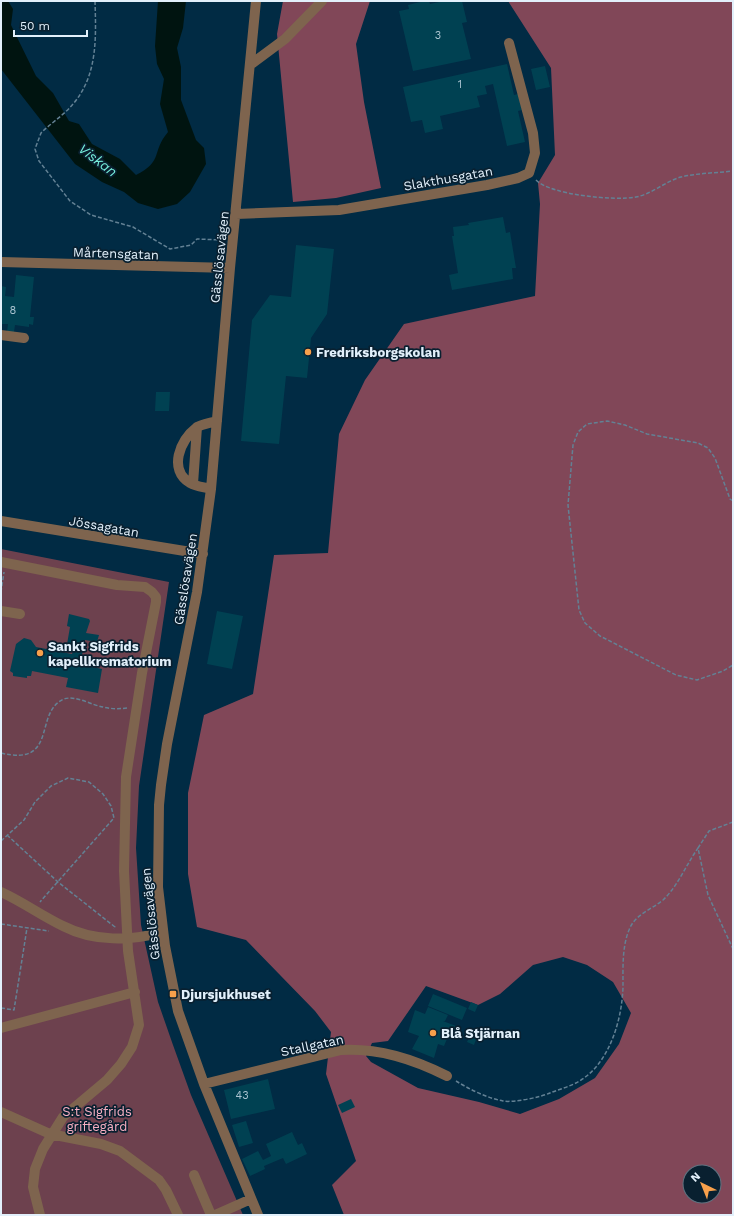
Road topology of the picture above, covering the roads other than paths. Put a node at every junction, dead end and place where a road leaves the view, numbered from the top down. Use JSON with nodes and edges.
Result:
{"nodes":[{"id":1,"x":256,"y":1,"type":"edge"},
{"id":2,"x":322,"y":1,"type":"edge"},
{"id":3,"x":509,"y":43,"type":"dead end"},
{"id":4,"x":250,"y":65,"type":"junction"},
{"id":5,"x":236,"y":214,"type":"junction"},
{"id":6,"x":1,"y":262,"type":"edge"},
{"id":7,"x":230,"y":268,"type":"junction"},
{"id":8,"x":1,"y":335,"type":"edge"},
{"id":9,"x":24,"y":338,"type":"dead end"},
{"id":10,"x":217,"y":422,"type":"junction"},
{"id":11,"x":197,"y":427,"type":"junction"},
{"id":12,"x":192,"y":484,"type":"junction"},
{"id":13,"x":211,"y":489,"type":"junction"},
{"id":14,"x":1,"y":521,"type":"edge"},
{"id":15,"x":203,"y":554,"type":"junction"},
{"id":16,"x":4,"y":562,"type":"edge"},
{"id":17,"x":1,"y":610,"type":"edge"},
{"id":18,"x":20,"y":614,"type":"dead end"},
{"id":19,"x":1,"y":892,"type":"edge"},
{"id":20,"x":163,"y":932,"type":"junction"},
{"id":21,"x":127,"y":937,"type":"junction"},
{"id":22,"x":135,"y":992,"type":"junction"},
{"id":23,"x":1,"y":1028,"type":"edge"},
{"id":24,"x":447,"y":1076,"type":"road end"},
{"id":25,"x":204,"y":1084,"type":"junction"},
{"id":26,"x":1,"y":1112,"type":"edge"},
{"id":27,"x":50,"y":1134,"type":"junction"},
{"id":28,"x":194,"y":1175,"type":"dead end"},
{"id":29,"x":251,"y":1199,"type":"junction"},
{"id":30,"x":40,"y":1215,"type":"edge"},
{"id":31,"x":178,"y":1215,"type":"edge"},
{"id":32,"x":211,"y":1215,"type":"edge"},
{"id":33,"x":215,"y":1215,"type":"edge"},
{"id":34,"x":258,"y":1215,"type":"edge"}],
"edges":[{"from":1,"to":4,"type":"street","name":"Gässlösavägen"},
{"from":2,"to":4,"type":"street"},
{"from":3,"to":5,"type":"street","name":"Slakthusgatan"},
{"from":4,"to":5,"type":"street","name":"Gässlösavägen"},
{"from":5,"to":7,"type":"street","name":"Gässlösavägen"},
{"from":6,"to":7,"type":"street","name":"Mårtensgatan"},
{"from":7,"to":10,"type":"street","name":"Gässlösavägen"},
{"from":8,"to":9,"type":"street"},
{"from":10,"to":11,"type":"street"},
{"from":10,"to":13,"type":"street","name":"Gässlösavägen"},
{"from":11,"to":12,"type":"street"},
{"from":11,"to":12,"type":"street"},
{"from":12,"to":13,"type":"street"},
{"from":13,"to":15,"type":"street","name":"Gässlösavägen"},
{"from":14,"to":15,"type":"street","name":"Jössagatan"},
{"from":15,"to":20,"type":"street","name":"Gässlösavägen"},
{"from":16,"to":21,"type":"street"},
{"from":17,"to":18,"type":"street"},
{"from":19,"to":21,"type":"street"},
{"from":20,"to":21,"type":"street"},
{"from":20,"to":25,"type":"street","name":"Gässlösavägen"},
{"from":21,"to":22,"type":"street"},
{"from":22,"to":23,"type":"street"},
{"from":22,"to":27,"type":"street"},
{"from":24,"to":25,"type":"street","name":"Stallgatan"},
{"from":25,"to":29,"type":"street","name":"Gässlösavägen"},
{"from":26,"to":27,"type":"street"},
{"from":27,"to":30,"type":"street"},
{"from":27,"to":31,"type":"street"},
{"from":28,"to":32,"type":"street"},
{"from":29,"to":33,"type":"street"},
{"from":29,"to":34,"type":"street","name":"Gässlösavägen"}]}
